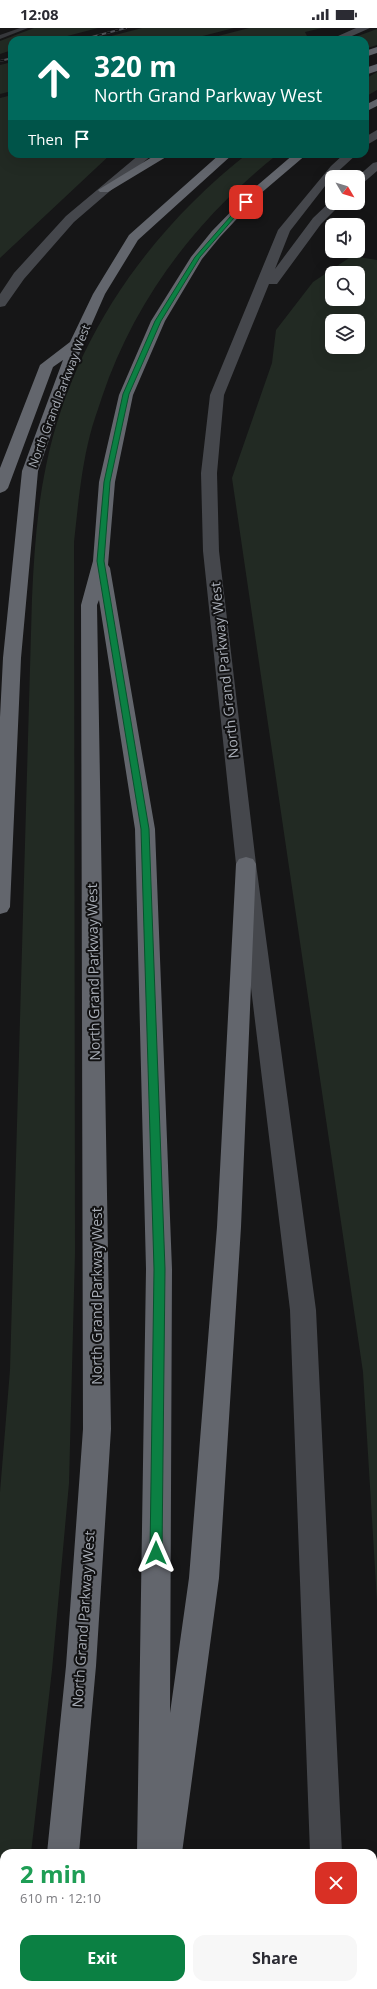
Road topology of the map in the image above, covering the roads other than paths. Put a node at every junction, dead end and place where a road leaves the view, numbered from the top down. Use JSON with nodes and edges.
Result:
{"nodes":[{"id":1,"x":25,"y":28,"type":"edge"},
{"id":2,"x":365,"y":28,"type":"edge"},
{"id":3,"x":344,"y":36,"type":"edge"},
{"id":4,"x":0,"y":37,"type":"edge"},
{"id":5,"x":377,"y":133,"type":"edge"},
{"id":6,"x":369,"y":140,"type":"edge"},
{"id":7,"x":142,"y":158,"type":"edge"},
{"id":8,"x":157,"y":158,"type":"edge"},
{"id":9,"x":223,"y":158,"type":"edge"},
{"id":10,"x":296,"y":158,"type":"edge"},
{"id":11,"x":347,"y":158,"type":"edge"},
{"id":12,"x":377,"y":165,"type":"edge"},
{"id":13,"x":365,"y":176,"type":"edge"},
{"id":14,"x":104,"y":190,"type":"junction"},
{"id":15,"x":329,"y":210,"type":"edge"},
{"id":16,"x":0,"y":303,"type":"edge"},
{"id":17,"x":253,"y":306,"type":"junction"},
{"id":18,"x":76,"y":344,"type":"junction"},
{"id":19,"x":0,"y":488,"type":"edge"},
{"id":20,"x":101,"y":561,"type":"junction"},
{"id":21,"x":246,"y":864,"type":"junction"},
{"id":22,"x":0,"y":907,"type":"edge"},
{"id":23,"x":62,"y":1849,"type":"edge"},
{"id":24,"x":153,"y":1849,"type":"edge"},
{"id":25,"x":167,"y":1849,"type":"edge"},
{"id":26,"x":326,"y":1849,"type":"edge"}],
"edges":[{"from":1,"to":4,"type":"lane"},
{"from":2,"to":3,"type":"main road"},
{"from":5,"to":6,"type":"main road"},
{"from":7,"to":14,"type":"main road"},
{"from":8,"to":14,"type":"highway"},
{"from":9,"to":18,"type":"highway","name":"North Grand Parkway West"},
{"from":10,"to":20,"type":"highway","name":"North Grand Parkway West"},
{"from":11,"to":17,"type":"main road"},
{"from":12,"to":13,"type":"main road"},
{"from":14,"to":16,"type":"main road"},
{"from":15,"to":17,"type":"main road"},
{"from":17,"to":21,"type":"main road","name":"North Grand Parkway West"},
{"from":18,"to":19,"type":"highway"},
{"from":18,"to":22,"type":"highway","name":"North Grand Parkway West"},
{"from":20,"to":23,"type":"highway","name":"North Grand Parkway West"},
{"from":20,"to":24,"type":"highway"},
{"from":21,"to":25,"type":"highway"},
{"from":21,"to":26,"type":"main road","name":"North Grand Parkway West"}]}
